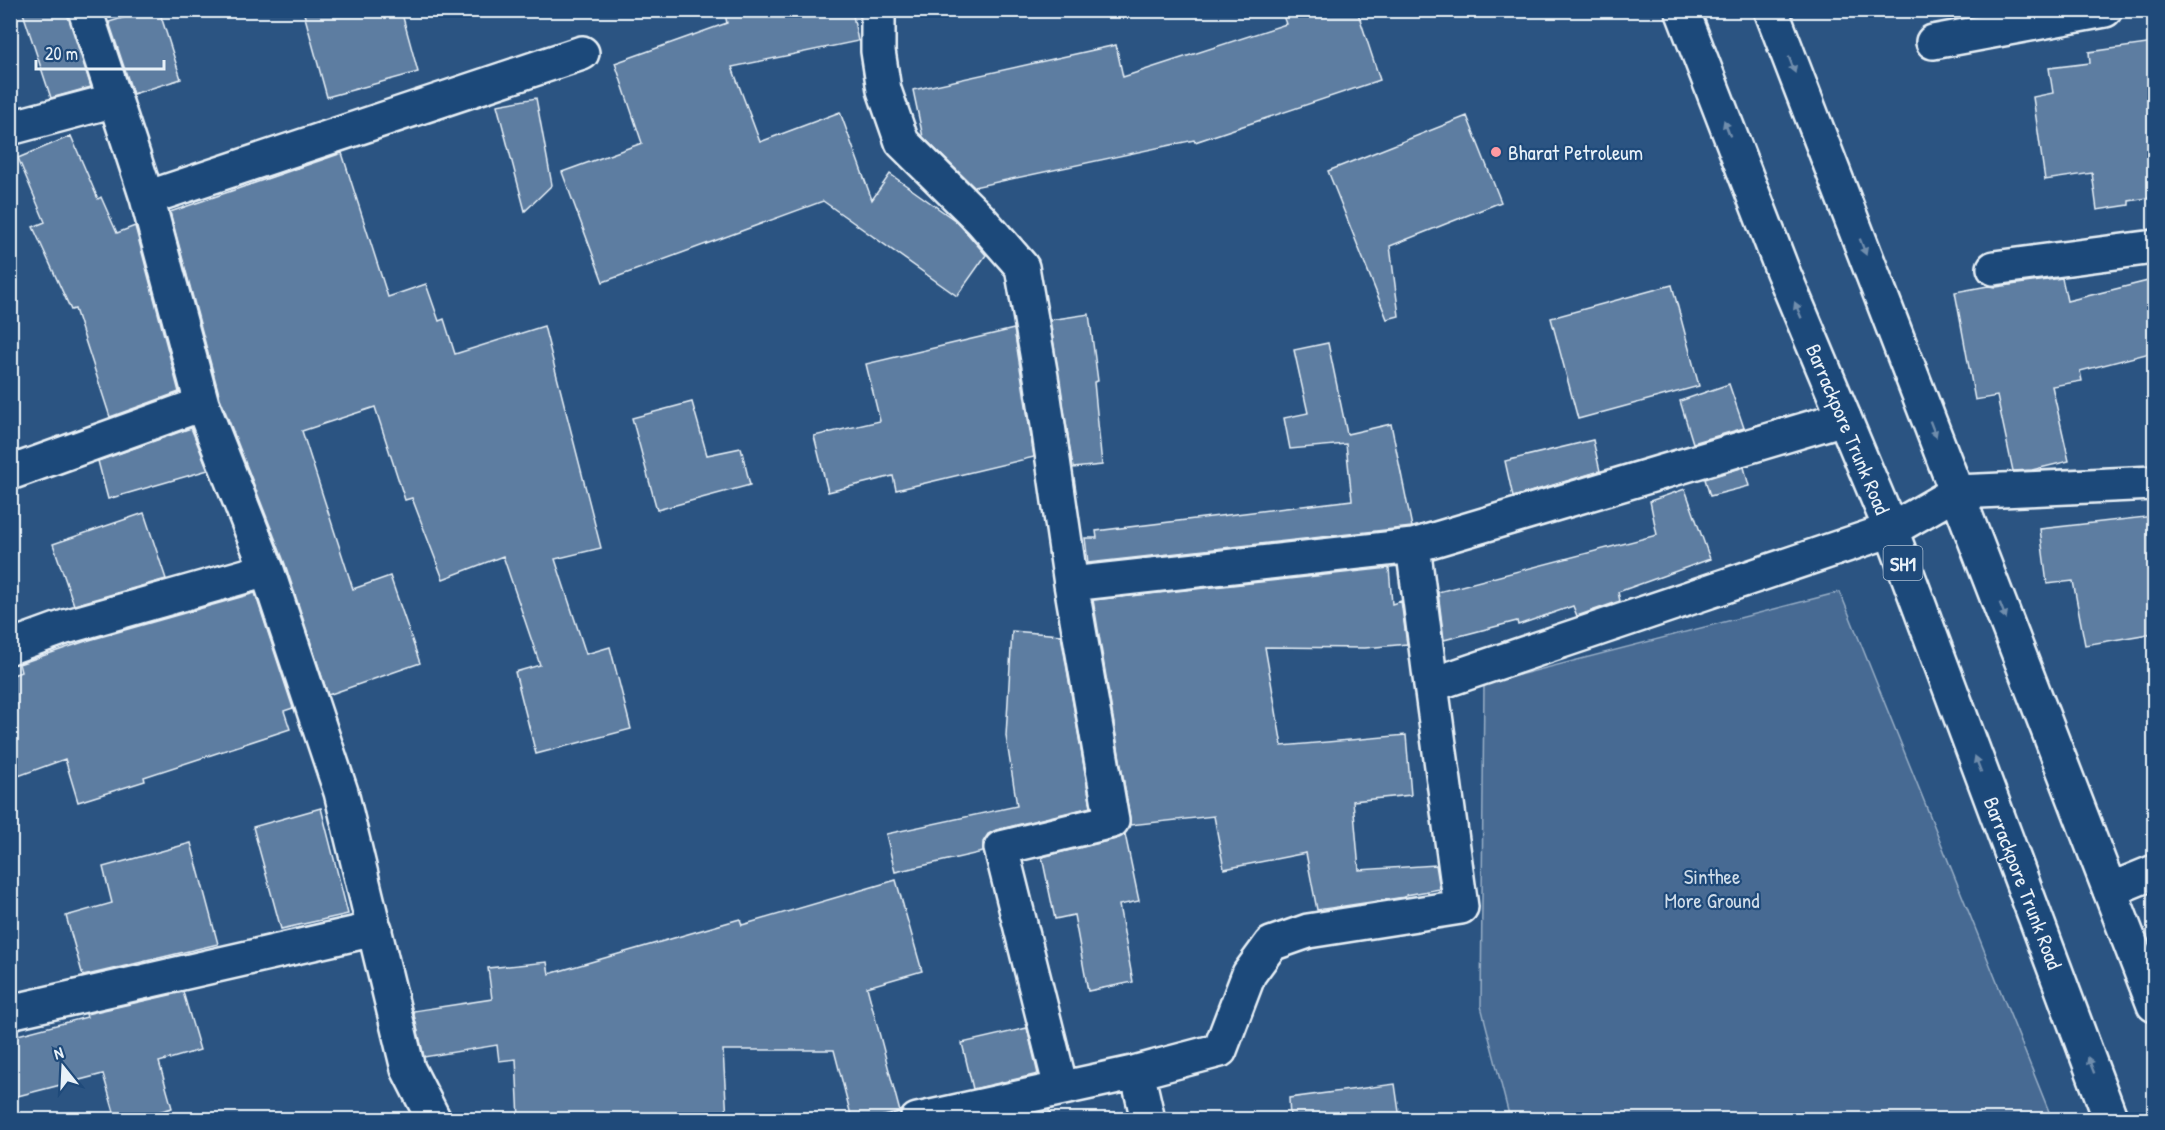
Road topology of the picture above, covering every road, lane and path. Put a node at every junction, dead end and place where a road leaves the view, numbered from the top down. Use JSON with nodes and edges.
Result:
{"nodes":[{"id":1,"x":85,"y":10,"type":"edge"},
{"id":2,"x":878,"y":10,"type":"edge"},
{"id":3,"x":1682,"y":10,"type":"edge"},
{"id":4,"x":1771,"y":10,"type":"edge"},
{"id":5,"x":2106,"y":10,"type":"edge"},
{"id":6,"x":1933,"y":42,"type":"dead end"},
{"id":7,"x":582,"y":53,"type":"dead end"},
{"id":8,"x":115,"y":100,"type":"junction"},
{"id":9,"x":10,"y":128,"type":"edge"},
{"id":10,"x":147,"y":198,"type":"junction"},
{"id":11,"x":2154,"y":247,"type":"edge"},
{"id":12,"x":1994,"y":268,"type":"dead end"},
{"id":13,"x":202,"y":404,"type":"junction"},
{"id":14,"x":1844,"y":418,"type":"junction"},
{"id":15,"x":10,"y":472,"type":"edge"},
{"id":16,"x":2154,"y":483,"type":"edge"},
{"id":17,"x":1957,"y":492,"type":"junction"},
{"id":18,"x":1891,"y":530,"type":"junction"},
{"id":19,"x":1413,"y":546,"type":"junction"},
{"id":20,"x":267,"y":570,"type":"junction"},
{"id":21,"x":1071,"y":584,"type":"junction"},
{"id":22,"x":10,"y":647,"type":"edge"},
{"id":23,"x":1431,"y":685,"type":"junction"},
{"id":24,"x":2154,"y":872,"type":"edge"},
{"id":25,"x":2110,"y":890,"type":"junction"},
{"id":26,"x":375,"y":929,"type":"junction"},
{"id":27,"x":2154,"y":1005,"type":"edge"},
{"id":28,"x":10,"y":1012,"type":"edge"},
{"id":29,"x":1137,"y":1072,"type":"junction"},
{"id":30,"x":1061,"y":1088,"type":"junction"},
{"id":31,"x":434,"y":1119,"type":"edge"},
{"id":32,"x":917,"y":1119,"type":"edge"},
{"id":33,"x":1148,"y":1119,"type":"edge"},
{"id":34,"x":2111,"y":1119,"type":"edge"}],
"edges":[{"from":1,"to":8,"type":"street"},
{"from":2,"to":21,"type":"street"},
{"from":14,"to":3,"type":"street","name":"Barrackpore Trunk Road","number":"SH1","one_way":true},
{"from":4,"to":17,"type":"street","one_way":true},
{"from":5,"to":6,"type":"street"},
{"from":7,"to":10,"type":"street"},
{"from":8,"to":9,"type":"street"},
{"from":8,"to":10,"type":"street"},
{"from":10,"to":13,"type":"street"},
{"from":11,"to":12,"type":"street"},
{"from":13,"to":15,"type":"street"},
{"from":13,"to":20,"type":"street"},
{"from":14,"to":18,"type":"street","name":"Barrackpore Trunk Road","number":"SH1"},
{"from":14,"to":19,"type":"street"},
{"from":16,"to":17,"type":"street"},
{"from":17,"to":18,"type":"street"},
{"from":17,"to":25,"type":"street","one_way":true},
{"from":18,"to":23,"type":"street"},
{"from":34,"to":18,"type":"street","name":"Barrackpore Trunk Road","number":"SH1","one_way":true},
{"from":19,"to":21,"type":"street"},
{"from":19,"to":23,"type":"street"},
{"from":20,"to":22,"type":"street"},
{"from":20,"to":26,"type":"street"},
{"from":21,"to":30,"type":"street"},
{"from":23,"to":29,"type":"street"},
{"from":24,"to":25,"type":"street"},
{"from":25,"to":27,"type":"street"},
{"from":26,"to":28,"type":"street"},
{"from":26,"to":31,"type":"street"},
{"from":29,"to":30,"type":"street"},
{"from":29,"to":33,"type":"street"},
{"from":30,"to":32,"type":"street"}]}
